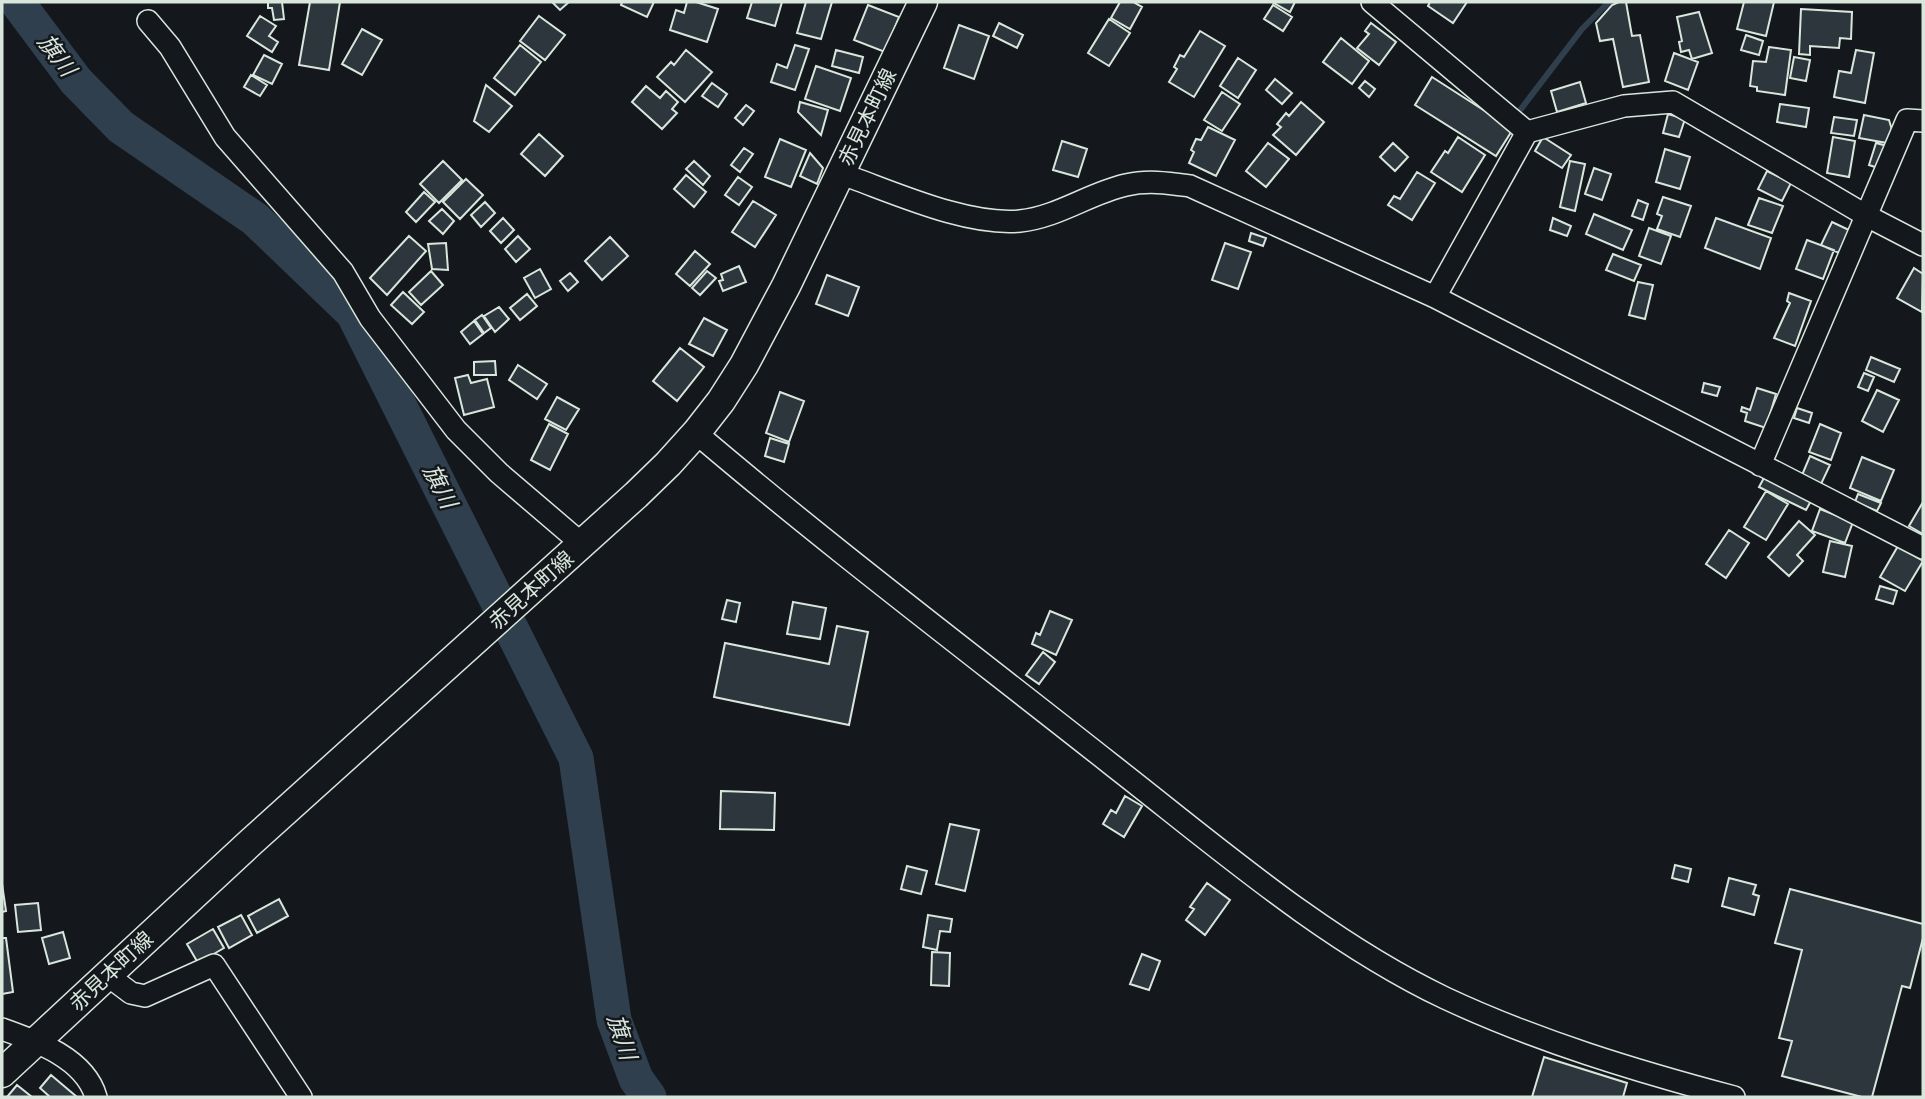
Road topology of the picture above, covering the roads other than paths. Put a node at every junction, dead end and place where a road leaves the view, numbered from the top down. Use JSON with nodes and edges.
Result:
{"nodes":[{"id":1,"x":923,"y":2,"type":"edge"},
{"id":2,"x":1372,"y":2,"type":"edge"},
{"id":3,"x":148,"y":21,"type":"dead end"},
{"id":4,"x":1923,"y":121,"type":"edge"},
{"id":5,"x":1527,"y":132,"type":"junction"},
{"id":6,"x":839,"y":173,"type":"junction"},
{"id":7,"x":1867,"y":216,"type":"junction"},
{"id":8,"x":1923,"y":245,"type":"edge"},
{"id":9,"x":1435,"y":296,"type":"junction"},
{"id":10,"x":696,"y":433,"type":"junction"},
{"id":11,"x":1760,"y":465,"type":"junction"},
{"id":12,"x":1923,"y":548,"type":"edge"},
{"id":13,"x":573,"y":551,"type":"junction"},
{"id":14,"x":107,"y":975,"type":"junction"},
{"id":15,"x":2,"y":1029,"type":"edge"},
{"id":16,"x":36,"y":1042,"type":"junction"},
{"id":17,"x":2,"y":1073,"type":"edge"},
{"id":18,"x":96,"y":1097,"type":"edge"},
{"id":19,"x":301,"y":1097,"type":"edge"},
{"id":20,"x":1734,"y":1097,"type":"edge"}],
"edges":[{"from":1,"to":6,"type":"main road","name":"赤見本町線"},
{"from":2,"to":5,"type":"street"},
{"from":3,"to":13,"type":"street"},
{"from":4,"to":7,"type":"street"},
{"from":5,"to":7,"type":"street"},
{"from":5,"to":9,"type":"street"},
{"from":6,"to":9,"type":"street"},
{"from":6,"to":10,"type":"main road","name":"赤見本町線"},
{"from":7,"to":8,"type":"street"},
{"from":7,"to":11,"type":"street"},
{"from":9,"to":11,"type":"street"},
{"from":10,"to":13,"type":"main road","name":"赤見本町線"},
{"from":10,"to":20,"type":"street"},
{"from":11,"to":12,"type":"street"},
{"from":13,"to":14,"type":"main road","name":"赤見本町線"},
{"from":14,"to":16,"type":"main road","name":"赤見本町線"},
{"from":14,"to":19,"type":"street"},
{"from":15,"to":16,"type":"street"},
{"from":16,"to":17,"type":"main road","name":"赤見本町線"},
{"from":16,"to":18,"type":"street"}]}
